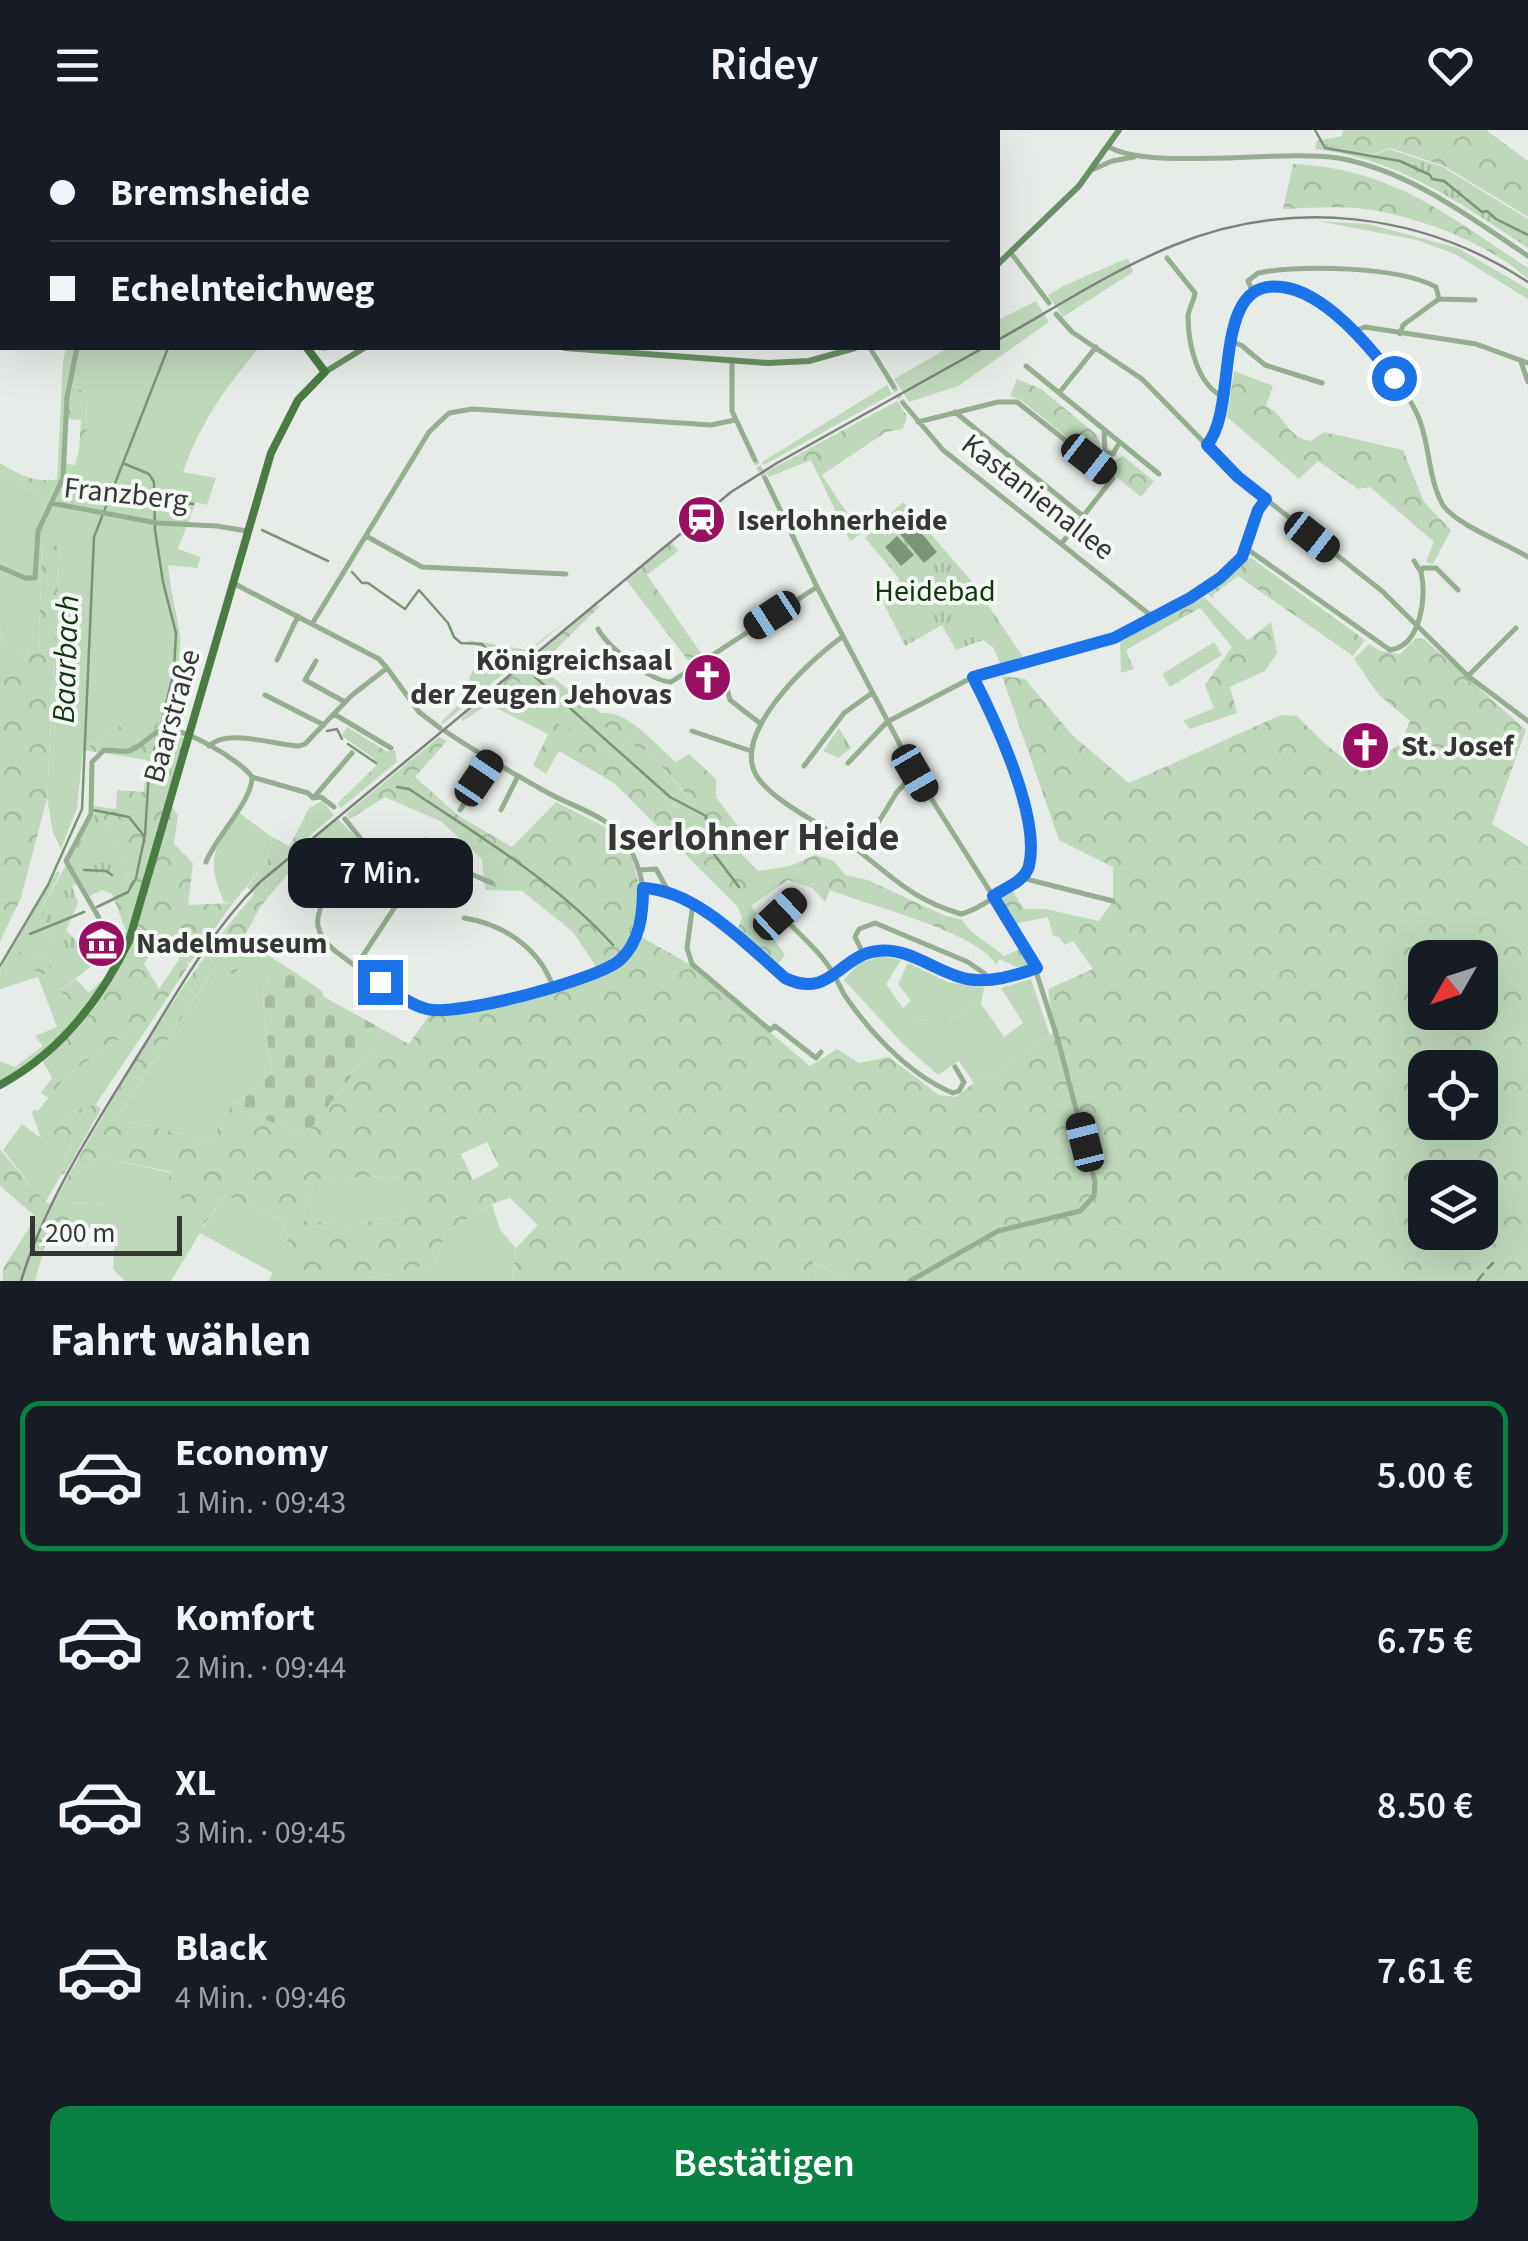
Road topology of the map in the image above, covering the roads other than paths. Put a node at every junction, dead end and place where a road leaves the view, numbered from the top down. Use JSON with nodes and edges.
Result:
{"nodes":[{"id":1,"x":1119,"y":130,"type":"edge"},
{"id":2,"x":1109,"y":147,"type":"junction"},
{"id":3,"x":1139,"y":156,"type":"junction"},
{"id":4,"x":1094,"y":169,"type":"junction"},
{"id":5,"x":1011,"y":253,"type":"junction"},
{"id":6,"x":1528,"y":256,"type":"edge"},
{"id":7,"x":1167,"y":258,"type":"dead end"},
{"id":8,"x":1000,"y":262,"type":"edge"},
{"id":9,"x":1253,"y":292,"type":"junction"},
{"id":10,"x":1439,"y":299,"type":"junction"},
{"id":11,"x":1476,"y":300,"type":"dead end"},
{"id":12,"x":1049,"y":303,"type":"dead end"},
{"id":13,"x":1056,"y":314,"type":"dead end"},
{"id":14,"x":1354,"y":331,"type":"junction"},
{"id":15,"x":1400,"y":334,"type":"junction"},
{"id":16,"x":1232,"y":342,"type":"junction"},
{"id":17,"x":1096,"y":347,"type":"junction"},
{"id":18,"x":77,"y":350,"type":"edge"},
{"id":19,"x":308,"y":350,"type":"edge"},
{"id":20,"x":361,"y":350,"type":"edge"},
{"id":21,"x":589,"y":350,"type":"edge"},
{"id":22,"x":848,"y":350,"type":"edge"},
{"id":23,"x":871,"y":350,"type":"edge"},
{"id":24,"x":732,"y":362,"type":"junction"},
{"id":25,"x":1524,"y":363,"type":"edge"},
{"id":26,"x":1026,"y":366,"type":"dead end"},
{"id":27,"x":325,"y":372,"type":"junction"},
{"id":28,"x":1528,"y":382,"type":"edge"},
{"id":29,"x":1322,"y":383,"type":"dead end"},
{"id":30,"x":894,"y":386,"type":"tunnel mouth"},
{"id":31,"x":1059,"y":393,"type":"junction"},
{"id":32,"x":1224,"y":397,"type":"junction"},
{"id":33,"x":904,"y":403,"type":"tunnel mouth"},
{"id":34,"x":955,"y":412,"type":"junction"},
{"id":35,"x":735,"y":420,"type":"junction"},
{"id":36,"x":918,"y":422,"type":"junction"},
{"id":37,"x":1104,"y":431,"type":"junction"},
{"id":38,"x":1117,"y":442,"type":"junction"},
{"id":39,"x":1207,"y":445,"type":"junction"},
{"id":40,"x":755,"y":460,"type":"tunnel mouth"},
{"id":41,"x":1159,"y":474,"type":"dead end"},
{"id":42,"x":765,"y":478,"type":"tunnel mouth"},
{"id":43,"x":1266,"y":499,"type":"junction"},
{"id":44,"x":51,"y":504,"type":"junction"},
{"id":45,"x":1083,"y":516,"type":"junction"},
{"id":46,"x":247,"y":531,"type":"junction"},
{"id":47,"x":366,"y":536,"type":"junction"},
{"id":48,"x":1061,"y":544,"type":"junction"},
{"id":49,"x":1246,"y":549,"type":"junction"},
{"id":50,"x":1528,"y":557,"type":"edge"},
{"id":51,"x":1414,"y":561,"type":"dead end"},
{"id":52,"x":0,"y":567,"type":"edge"},
{"id":53,"x":1421,"y":572,"type":"junction"},
{"id":54,"x":566,"y":574,"type":"dead end"},
{"id":55,"x":233,"y":583,"type":"junction"},
{"id":56,"x":817,"y":587,"type":"junction"},
{"id":57,"x":1458,"y":590,"type":"dead end"},
{"id":58,"x":298,"y":616,"type":"junction"},
{"id":59,"x":1154,"y":618,"type":"junction"},
{"id":60,"x":312,"y":624,"type":"junction"},
{"id":61,"x":1415,"y":626,"type":"junction"},
{"id":62,"x":1516,"y":628,"type":"dead end"},
{"id":63,"x":598,"y":629,"type":"dead end"},
{"id":64,"x":842,"y":637,"type":"junction"},
{"id":65,"x":277,"y":660,"type":"dead end"},
{"id":66,"x":316,"y":661,"type":"dead end"},
{"id":67,"x":387,"y":668,"type":"junction"},
{"id":68,"x":1468,"y":676,"type":"junction"},
{"id":69,"x":973,"y":677,"type":"junction"},
{"id":70,"x":726,"y":685,"type":"dead end"},
{"id":71,"x":872,"y":693,"type":"junction"},
{"id":72,"x":265,"y":695,"type":"dead end"},
{"id":73,"x":344,"y":702,"type":"junction"},
{"id":74,"x":334,"y":714,"type":"junction"},
{"id":75,"x":1528,"y":721,"type":"edge"},
{"id":76,"x":887,"y":722,"type":"junction"},
{"id":77,"x":761,"y":724,"type":"junction"},
{"id":78,"x":324,"y":725,"type":"junction"},
{"id":79,"x":692,"y":731,"type":"dead end"},
{"id":80,"x":190,"y":735,"type":"junction"},
{"id":81,"x":209,"y":746,"type":"junction"},
{"id":82,"x":391,"y":748,"type":"dead end"},
{"id":83,"x":751,"y":751,"type":"junction"},
{"id":84,"x":352,"y":753,"type":"dead end"},
{"id":85,"x":491,"y":760,"type":"junction"},
{"id":86,"x":848,"y":764,"type":"dead end"},
{"id":87,"x":804,"y":766,"type":"dead end"},
{"id":88,"x":915,"y":773,"type":"junction"},
{"id":89,"x":518,"y":776,"type":"junction"},
{"id":90,"x":252,"y":777,"type":"junction"},
{"id":91,"x":313,"y":798,"type":"junction"},
{"id":92,"x":334,"y":807,"type":"dead end"},
{"id":93,"x":460,"y":810,"type":"dead end"},
{"id":94,"x":502,"y":810,"type":"dead end"},
{"id":95,"x":345,"y":819,"type":"dead end"},
{"id":96,"x":369,"y":849,"type":"junction"},
{"id":97,"x":402,"y":849,"type":"junction"},
{"id":98,"x":860,"y":852,"type":"junction"},
{"id":99,"x":425,"y":856,"type":"junction"},
{"id":100,"x":206,"y":862,"type":"dead end"},
{"id":101,"x":638,"y":870,"type":"junction"},
{"id":102,"x":1022,"y":878,"type":"junction"},
{"id":103,"x":492,"y":883,"type":"dead end"},
{"id":104,"x":410,"y":884,"type":"dead end"},
{"id":105,"x":643,"y":888,"type":"junction"},
{"id":106,"x":670,"y":894,"type":"junction"},
{"id":107,"x":993,"y":896,"type":"junction"},
{"id":108,"x":1113,"y":900,"type":"dead end"},
{"id":109,"x":693,"y":903,"type":"junction"},
{"id":110,"x":99,"y":918,"type":"dead end"},
{"id":111,"x":464,"y":918,"type":"dead end"},
{"id":112,"x":788,"y":923,"type":"junction"},
{"id":113,"x":864,"y":954,"type":"junction"},
{"id":114,"x":356,"y":966,"type":"junction"},
{"id":115,"x":1037,"y":968,"type":"junction"},
{"id":116,"x":985,"y":974,"type":"dead end"},
{"id":117,"x":835,"y":975,"type":"junction"},
{"id":118,"x":553,"y":987,"type":"junction"},
{"id":119,"x":821,"y":1052,"type":"dead end"},
{"id":120,"x":955,"y":1067,"type":"dead end"},
{"id":121,"x":0,"y":1086,"type":"edge"},
{"id":122,"x":910,"y":1281,"type":"edge"}],
"edges":[{"from":1,"to":2,"type":"main road"},
{"from":2,"to":3,"type":"street"},
{"from":2,"to":4,"type":"main road"},
{"from":3,"to":4,"type":"street"},
{"from":3,"to":6,"type":"street"},
{"from":4,"to":5,"type":"main road"},
{"from":5,"to":8,"type":"main road"},
{"from":5,"to":12,"type":"street"},
{"from":7,"to":32,"type":"street"},
{"from":9,"to":10,"type":"street"},
{"from":9,"to":14,"type":"street"},
{"from":9,"to":16,"type":"street"},
{"from":10,"to":11,"type":"street"},
{"from":10,"to":15,"type":"street"},
{"from":13,"to":17,"type":"street"},
{"from":14,"to":15,"type":"street"},
{"from":14,"to":50,"type":"street"},
{"from":15,"to":25,"type":"street"},
{"from":16,"to":29,"type":"street"},
{"from":16,"to":32,"type":"street"},
{"from":17,"to":31,"type":"street"},
{"from":17,"to":39,"type":"street"},
{"from":18,"to":44,"type":"street"},
{"from":19,"to":27,"type":"main road"},
{"from":20,"to":27,"type":"main road","name":"Baarstraße"},
{"from":21,"to":24,"type":"main road"},
{"from":22,"to":24,"type":"main road"},
{"from":23,"to":30,"type":"street"},
{"from":24,"to":35,"type":"street"},
{"from":25,"to":28,"type":"street"},
{"from":26,"to":31,"type":"street"},
{"from":27,"to":46,"type":"main road","name":"Baarstraße"},
{"from":31,"to":37,"type":"street"},
{"from":32,"to":39,"type":"street"},
{"from":33,"to":36,"type":"street","name":"Kastanienallee"},
{"from":34,"to":36,"type":"street"},
{"from":34,"to":45,"type":"street"},
{"from":34,"to":45,"type":"street"},
{"from":35,"to":40,"type":"street"},
{"from":35,"to":47,"type":"street"},
{"from":36,"to":48,"type":"street","name":"Kastanienallee"},
{"from":37,"to":38,"type":"street"},
{"from":37,"to":38,"type":"street"},
{"from":38,"to":41,"type":"street"},
{"from":39,"to":43,"type":"street"},
{"from":42,"to":56,"type":"street"},
{"from":43,"to":49,"type":"street"},
{"from":43,"to":61,"type":"street"},
{"from":44,"to":46,"type":"street","name":"Franzberg"},
{"from":44,"to":52,"type":"street","name":"Franzberg"},
{"from":45,"to":48,"type":"street"},
{"from":46,"to":55,"type":"main road","name":"Baarstraße"},
{"from":47,"to":54,"type":"street"},
{"from":47,"to":60,"type":"street"},
{"from":48,"to":59,"type":"street","name":"Kastanienallee"},
{"from":49,"to":59,"type":"street"},
{"from":49,"to":61,"type":"street"},
{"from":51,"to":53,"type":"street"},
{"from":53,"to":57,"type":"street"},
{"from":53,"to":61,"type":"street"},
{"from":55,"to":58,"type":"street"},
{"from":55,"to":80,"type":"main road","name":"Baarstraße"},
{"from":56,"to":63,"type":"street"},
{"from":56,"to":64,"type":"street"},
{"from":58,"to":60,"type":"street"},
{"from":58,"to":65,"type":"street"},
{"from":59,"to":69,"type":"street"},
{"from":60,"to":67,"type":"street"},
{"from":61,"to":68,"type":"street"},
{"from":62,"to":68,"type":"street"},
{"from":64,"to":71,"type":"street"},
{"from":64,"to":77,"type":"street"},
{"from":66,"to":73,"type":"street"},
{"from":67,"to":73,"type":"street"},
{"from":67,"to":85,"type":"street"},
{"from":68,"to":75,"type":"street"},
{"from":69,"to":76,"type":"street"},
{"from":69,"to":102,"type":"street"},
{"from":70,"to":77,"type":"street"},
{"from":71,"to":76,"type":"street"},
{"from":71,"to":87,"type":"street"},
{"from":72,"to":78,"type":"street"},
{"from":73,"to":74,"type":"street"},
{"from":74,"to":78,"type":"street"},
{"from":74,"to":82,"type":"street"},
{"from":76,"to":86,"type":"street"},
{"from":76,"to":88,"type":"street"},
{"from":77,"to":83,"type":"street"},
{"from":78,"to":81,"type":"street"},
{"from":79,"to":83,"type":"street"},
{"from":80,"to":81,"type":"street"},
{"from":80,"to":110,"type":"street"},
{"from":80,"to":121,"type":"main road","name":"Baarstraße"},
{"from":81,"to":90,"type":"street"},
{"from":83,"to":98,"type":"street"},
{"from":84,"to":91,"type":"street"},
{"from":85,"to":89,"type":"street"},
{"from":85,"to":93,"type":"street"},
{"from":88,"to":98,"type":"street"},
{"from":88,"to":107,"type":"street"},
{"from":89,"to":94,"type":"street"},
{"from":89,"to":101,"type":"street"},
{"from":90,"to":91,"type":"street"},
{"from":90,"to":100,"type":"street"},
{"from":91,"to":92,"type":"street"},
{"from":95,"to":96,"type":"street"},
{"from":96,"to":97,"type":"street"},
{"from":96,"to":114,"type":"street"},
{"from":97,"to":99,"type":"street"},
{"from":97,"to":99,"type":"street"},
{"from":98,"to":107,"type":"street"},
{"from":99,"to":103,"type":"street"},
{"from":101,"to":105,"type":"street"},
{"from":101,"to":106,"type":"street"},
{"from":102,"to":107,"type":"street"},
{"from":102,"to":108,"type":"street"},
{"from":104,"to":114,"type":"street"},
{"from":105,"to":106,"type":"street"},
{"from":105,"to":118,"type":"street"},
{"from":106,"to":109,"type":"street"},
{"from":107,"to":115,"type":"street"},
{"from":109,"to":117,"type":"street"},
{"from":109,"to":119,"type":"street"},
{"from":111,"to":118,"type":"street"},
{"from":112,"to":112,"type":"street"},
{"from":112,"to":117,"type":"street"},
{"from":113,"to":115,"type":"street"},
{"from":113,"to":116,"type":"street"},
{"from":113,"to":117,"type":"street"},
{"from":114,"to":118,"type":"street"},
{"from":115,"to":122,"type":"street"},
{"from":117,"to":120,"type":"street"}]}
